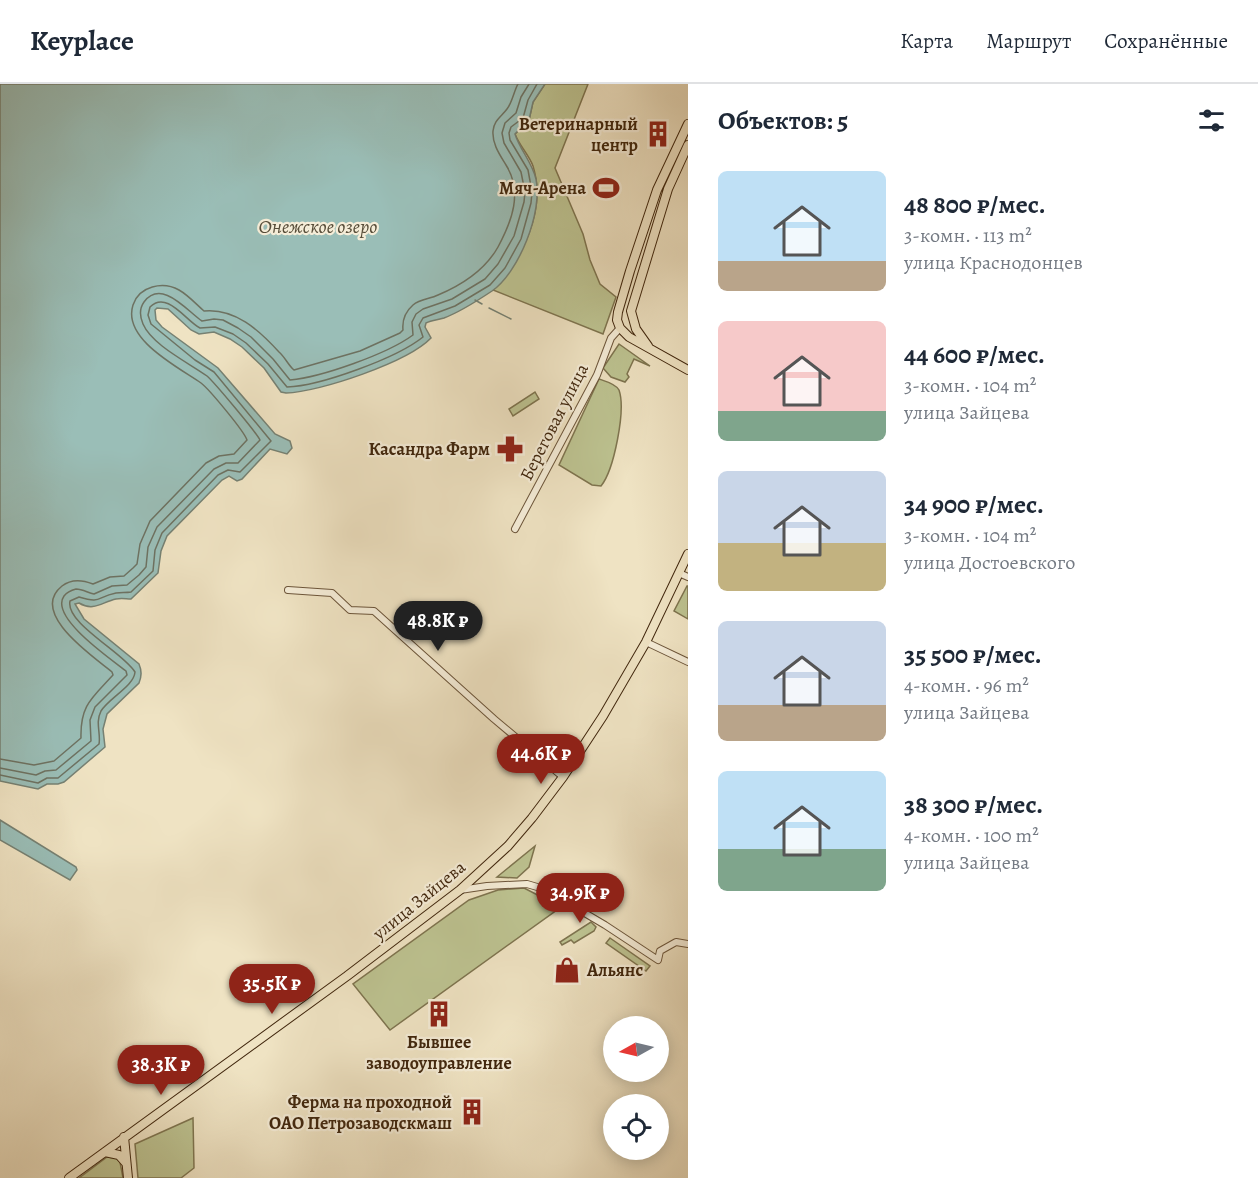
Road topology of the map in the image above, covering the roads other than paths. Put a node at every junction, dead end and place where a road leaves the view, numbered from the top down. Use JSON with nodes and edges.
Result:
{"nodes":[{"id":1,"x":688,"y":124,"type":"edge"},
{"id":2,"x":688,"y":145,"type":"edge"},
{"id":3,"x":632,"y":320,"type":"junction"},
{"id":4,"x":618,"y":324,"type":"junction"},
{"id":5,"x":649,"y":347,"type":"junction"},
{"id":6,"x":688,"y":370,"type":"edge"},
{"id":7,"x":515,"y":529,"type":"dead end"},
{"id":8,"x":688,"y":554,"type":"edge"},
{"id":9,"x":679,"y":573,"type":"junction"},
{"id":10,"x":688,"y":577,"type":"edge"},
{"id":11,"x":288,"y":590,"type":"dead end"},
{"id":12,"x":646,"y":642,"type":"junction"},
{"id":13,"x":688,"y":662,"type":"edge"},
{"id":14,"x":563,"y":777,"type":"junction"},
{"id":15,"x":460,"y":890,"type":"junction"},
{"id":16,"x":688,"y":944,"type":"edge"},
{"id":17,"x":124,"y":1137,"type":"junction"},
{"id":18,"x":105,"y":1152,"type":"junction"},
{"id":19,"x":126,"y":1164,"type":"junction"},
{"id":20,"x":69,"y":1178,"type":"edge"},
{"id":21,"x":128,"y":1178,"type":"edge"}],
"edges":[{"from":1,"to":4,"type":"main road"},
{"from":2,"to":3,"type":"main road"},
{"from":3,"to":4,"type":"main road"},
{"from":3,"to":5,"type":"main road"},
{"from":4,"to":5,"type":"main road"},
{"from":4,"to":7,"type":"street","name":"Береговая улица"},
{"from":5,"to":6,"type":"main road"},
{"from":8,"to":9,"type":"main road","name":"улица Зайцева"},
{"from":9,"to":10,"type":"street"},
{"from":9,"to":12,"type":"main road","name":"улица Зайцева"},
{"from":11,"to":14,"type":"street"},
{"from":12,"to":13,"type":"street"},
{"from":12,"to":14,"type":"main road","name":"улица Зайцева"},
{"from":14,"to":15,"type":"main road","name":"улица Зайцева"},
{"from":15,"to":16,"type":"street"},
{"from":15,"to":17,"type":"main road","name":"улица Зайцева"},
{"from":17,"to":18,"type":"main road","name":"улица Зайцева"},
{"from":17,"to":19,"type":"main road"},
{"from":18,"to":19,"type":"main road"},
{"from":18,"to":20,"type":"main road","name":"улица Зайцева"},
{"from":19,"to":21,"type":"main road"}]}
